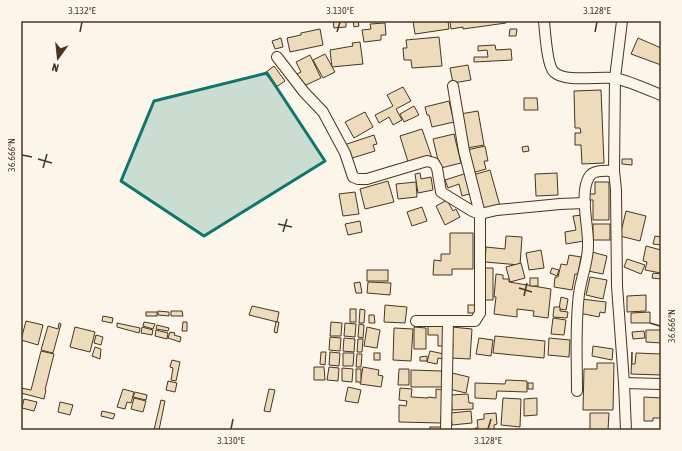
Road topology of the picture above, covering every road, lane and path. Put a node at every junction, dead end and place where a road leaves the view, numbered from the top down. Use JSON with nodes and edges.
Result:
{"nodes":[{"id":1,"x":544,"y":21,"type":"edge"},
{"id":2,"x":622,"y":21,"type":"edge"},
{"id":3,"x":277,"y":57,"type":"dead end"},
{"id":4,"x":615,"y":78,"type":"junction"},
{"id":5,"x":453,"y":86,"type":"dead end"},
{"id":6,"x":661,"y":95,"type":"edge"},
{"id":7,"x":614,"y":171,"type":"junction"},
{"id":8,"x":584,"y":203,"type":"junction"},
{"id":9,"x":480,"y":214,"type":"junction"},
{"id":10,"x":416,"y":321,"type":"dead end"},
{"id":11,"x":448,"y":321,"type":"junction"},
{"id":12,"x":624,"y":383,"type":"junction"},
{"id":13,"x":661,"y":384,"type":"edge"},
{"id":14,"x":577,"y":392,"type":"dead end"},
{"id":15,"x":446,"y":430,"type":"edge"},
{"id":16,"x":626,"y":430,"type":"edge"}],
"edges":[{"from":1,"to":4,"type":"street"},
{"from":2,"to":4,"type":"street"},
{"from":3,"to":9,"type":"street"},
{"from":4,"to":6,"type":"street"},
{"from":4,"to":7,"type":"street"},
{"from":5,"to":9,"type":"street"},
{"from":7,"to":8,"type":"street"},
{"from":7,"to":12,"type":"street"},
{"from":8,"to":9,"type":"street"},
{"from":8,"to":14,"type":"street"},
{"from":9,"to":11,"type":"street"},
{"from":10,"to":11,"type":"street"},
{"from":11,"to":15,"type":"street"},
{"from":12,"to":13,"type":"street"},
{"from":12,"to":16,"type":"street"}]}
